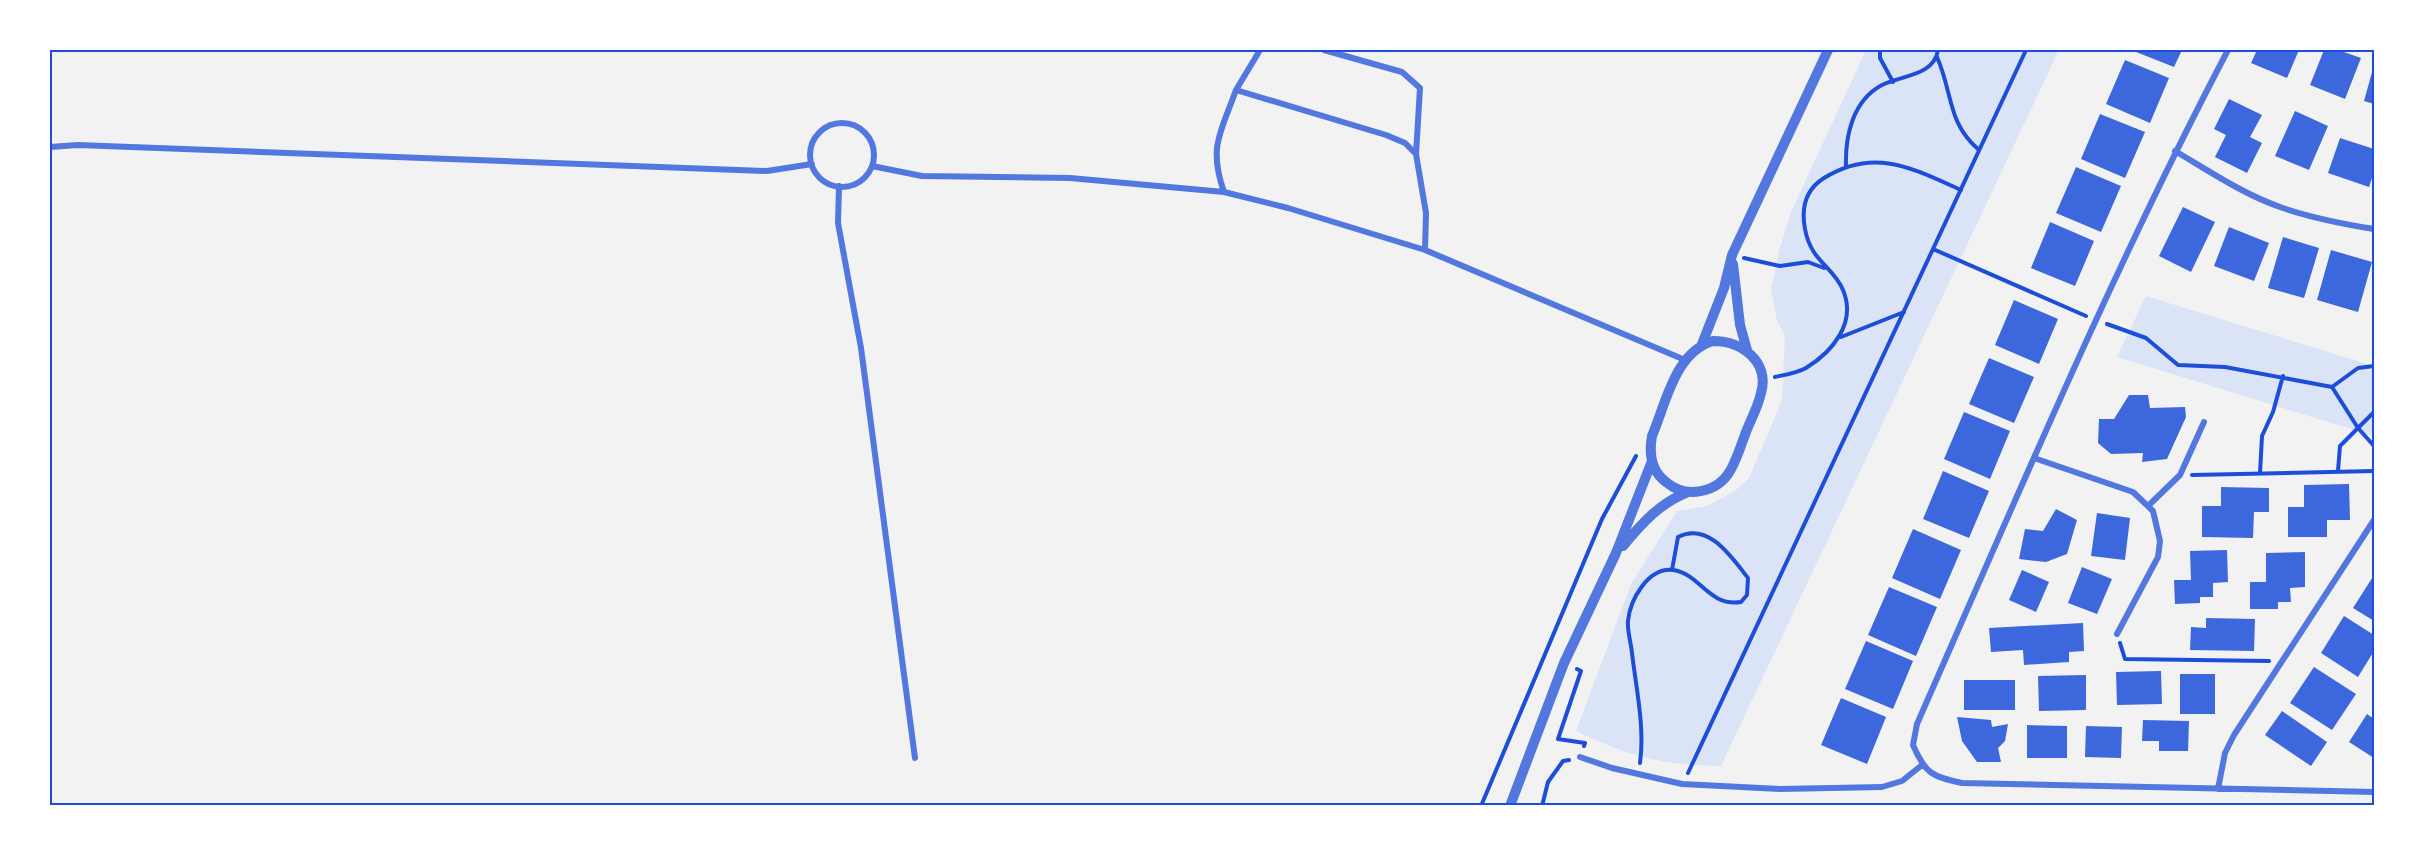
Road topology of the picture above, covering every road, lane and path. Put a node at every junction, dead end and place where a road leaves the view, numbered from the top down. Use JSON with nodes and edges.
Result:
{"nodes":[{"id":1,"x":1260,"y":50,"type":"edge"},
{"id":2,"x":1324,"y":50,"type":"edge"},
{"id":3,"x":1828,"y":50,"type":"edge"},
{"id":4,"x":1880,"y":50,"type":"edge"},
{"id":5,"x":1938,"y":50,"type":"edge"},
{"id":6,"x":2026,"y":50,"type":"edge"},
{"id":7,"x":2228,"y":50,"type":"edge"},
{"id":8,"x":1937,"y":57,"type":"junction"},
{"id":9,"x":1893,"y":82,"type":"junction"},
{"id":10,"x":1236,"y":90,"type":"junction"},
{"id":11,"x":50,"y":147,"type":"edge"},
{"id":12,"x":1979,"y":150,"type":"junction"},
{"id":13,"x":2175,"y":151,"type":"junction"},
{"id":14,"x":1416,"y":154,"type":"junction"},
{"id":15,"x":812,"y":164,"type":"junction"},
{"id":16,"x":872,"y":166,"type":"junction"},
{"id":17,"x":1846,"y":167,"type":"junction"},
{"id":18,"x":839,"y":186,"type":"junction"},
{"id":19,"x":1960,"y":190,"type":"junction"},
{"id":20,"x":1224,"y":192,"type":"junction"},
{"id":21,"x":2374,"y":229,"type":"edge"},
{"id":22,"x":1933,"y":249,"type":"junction"},
{"id":23,"x":1425,"y":250,"type":"junction"},
{"id":24,"x":1732,"y":255,"type":"junction"},
{"id":25,"x":1825,"y":268,"type":"junction"},
{"id":26,"x":1904,"y":312,"type":"junction"},
{"id":27,"x":2095,"y":320,"type":"junction"},
{"id":28,"x":1840,"y":337,"type":"junction"},
{"id":29,"x":1702,"y":344,"type":"junction"},
{"id":30,"x":1747,"y":350,"type":"junction"},
{"id":31,"x":1684,"y":360,"type":"junction"},
{"id":32,"x":2374,"y":366,"type":"edge"},
{"id":33,"x":2283,"y":376,"type":"junction"},
{"id":34,"x":1763,"y":380,"type":"junction"},
{"id":35,"x":2332,"y":387,"type":"junction"},
{"id":36,"x":2374,"y":412,"type":"edge"},
{"id":37,"x":2204,"y":422,"type":"dead end"},
{"id":38,"x":2358,"y":428,"type":"junction"},
{"id":39,"x":2374,"y":446,"type":"edge"},
{"id":40,"x":1650,"y":449,"type":"junction"},
{"id":41,"x":2034,"y":458,"type":"junction"},
{"id":42,"x":1652,"y":461,"type":"junction"},
{"id":43,"x":2338,"y":471,"type":"junction"},
{"id":44,"x":2374,"y":471,"type":"edge"},
{"id":45,"x":2260,"y":473,"type":"junction"},
{"id":46,"x":2180,"y":475,"type":"junction"},
{"id":47,"x":1688,"y":492,"type":"junction"},
{"id":48,"x":2148,"y":506,"type":"junction"},
{"id":49,"x":2374,"y":520,"type":"edge"},
{"id":50,"x":1616,"y":553,"type":"junction"},
{"id":51,"x":1672,"y":570,"type":"junction"},
{"id":52,"x":2117,"y":634,"type":"joint"},
{"id":53,"x":2282,"y":661,"type":"junction"},
{"id":54,"x":1564,"y":663,"type":"junction"},
{"id":55,"x":1580,"y":757,"type":"junction"},
{"id":56,"x":915,"y":758,"type":"dead end"},
{"id":57,"x":1922,"y":765,"type":"junction"},
{"id":58,"x":1639,"y":775,"type":"junction"},
{"id":59,"x":1682,"y":784,"type":"junction"},
{"id":60,"x":2218,"y":789,"type":"junction"},
{"id":61,"x":2374,"y":792,"type":"edge"},
{"id":62,"x":1481,"y":806,"type":"edge"},
{"id":63,"x":1510,"y":806,"type":"edge"},
{"id":64,"x":1542,"y":806,"type":"edge"}],
"edges":[{"from":1,"to":10,"type":"street"},
{"from":2,"to":14,"type":"street"},
{"from":3,"to":24,"type":"street"},
{"from":4,"to":9,"type":"path"},
{"from":5,"to":8,"type":"path"},
{"from":6,"to":12,"type":"path"},
{"from":7,"to":13,"type":"street"},
{"from":8,"to":9,"type":"path"},
{"from":8,"to":12,"type":"path"},
{"from":9,"to":17,"type":"path"},
{"from":10,"to":14,"type":"street"},
{"from":10,"to":20,"type":"street"},
{"from":11,"to":15,"type":"street"},
{"from":12,"to":19,"type":"path"},
{"from":13,"to":21,"type":"street"},
{"from":13,"to":27,"type":"street"},
{"from":14,"to":23,"type":"street"},
{"from":15,"to":16,"type":"street"},
{"from":15,"to":18,"type":"street"},
{"from":16,"to":18,"type":"street"},
{"from":16,"to":20,"type":"street"},
{"from":17,"to":19,"type":"path"},
{"from":17,"to":25,"type":"path"},
{"from":18,"to":56,"type":"street"},
{"from":19,"to":22,"type":"path"},
{"from":20,"to":23,"type":"street"},
{"from":22,"to":26,"type":"path"},
{"from":22,"to":27,"type":"path"},
{"from":23,"to":31,"type":"street"},
{"from":24,"to":25,"type":"path"},
{"from":24,"to":29,"type":"street"},
{"from":24,"to":30,"type":"street"},
{"from":25,"to":28,"type":"path"},
{"from":26,"to":28,"type":"path"},
{"from":26,"to":59,"type":"path"},
{"from":27,"to":33,"type":"path"},
{"from":27,"to":41,"type":"street"},
{"from":28,"to":34,"type":"path"},
{"from":29,"to":30,"type":"street"},
{"from":29,"to":31,"type":"street"},
{"from":30,"to":34,"type":"street"},
{"from":31,"to":40,"type":"street"},
{"from":32,"to":35,"type":"path"},
{"from":33,"to":35,"type":"path"},
{"from":33,"to":45,"type":"path"},
{"from":34,"to":47,"type":"street"},
{"from":35,"to":38,"type":"path"},
{"from":36,"to":38,"type":"path"},
{"from":37,"to":46,"type":"street"},
{"from":38,"to":39,"type":"path"},
{"from":38,"to":43,"type":"path"},
{"from":40,"to":42,"type":"street"},
{"from":40,"to":62,"type":"path"},
{"from":41,"to":48,"type":"street"},
{"from":41,"to":57,"type":"street"},
{"from":42,"to":47,"type":"street"},
{"from":42,"to":50,"type":"street"},
{"from":43,"to":44,"type":"path"},
{"from":43,"to":45,"type":"path"},
{"from":45,"to":46,"type":"path"},
{"from":46,"to":48,"type":"street"},
{"from":47,"to":50,"type":"street"},
{"from":48,"to":52,"type":"street"},
{"from":49,"to":53,"type":"street"},
{"from":50,"to":54,"type":"street"},
{"from":51,"to":51,"type":"path"},
{"from":51,"to":58,"type":"path"},
{"from":52,"to":53,"type":"path"},
{"from":53,"to":60,"type":"street"},
{"from":54,"to":55,"type":"path"},
{"from":54,"to":63,"type":"street"},
{"from":55,"to":58,"type":"street"},
{"from":55,"to":64,"type":"path"},
{"from":57,"to":59,"type":"street"},
{"from":57,"to":60,"type":"street"},
{"from":58,"to":59,"type":"street"},
{"from":60,"to":61,"type":"street"}]}
